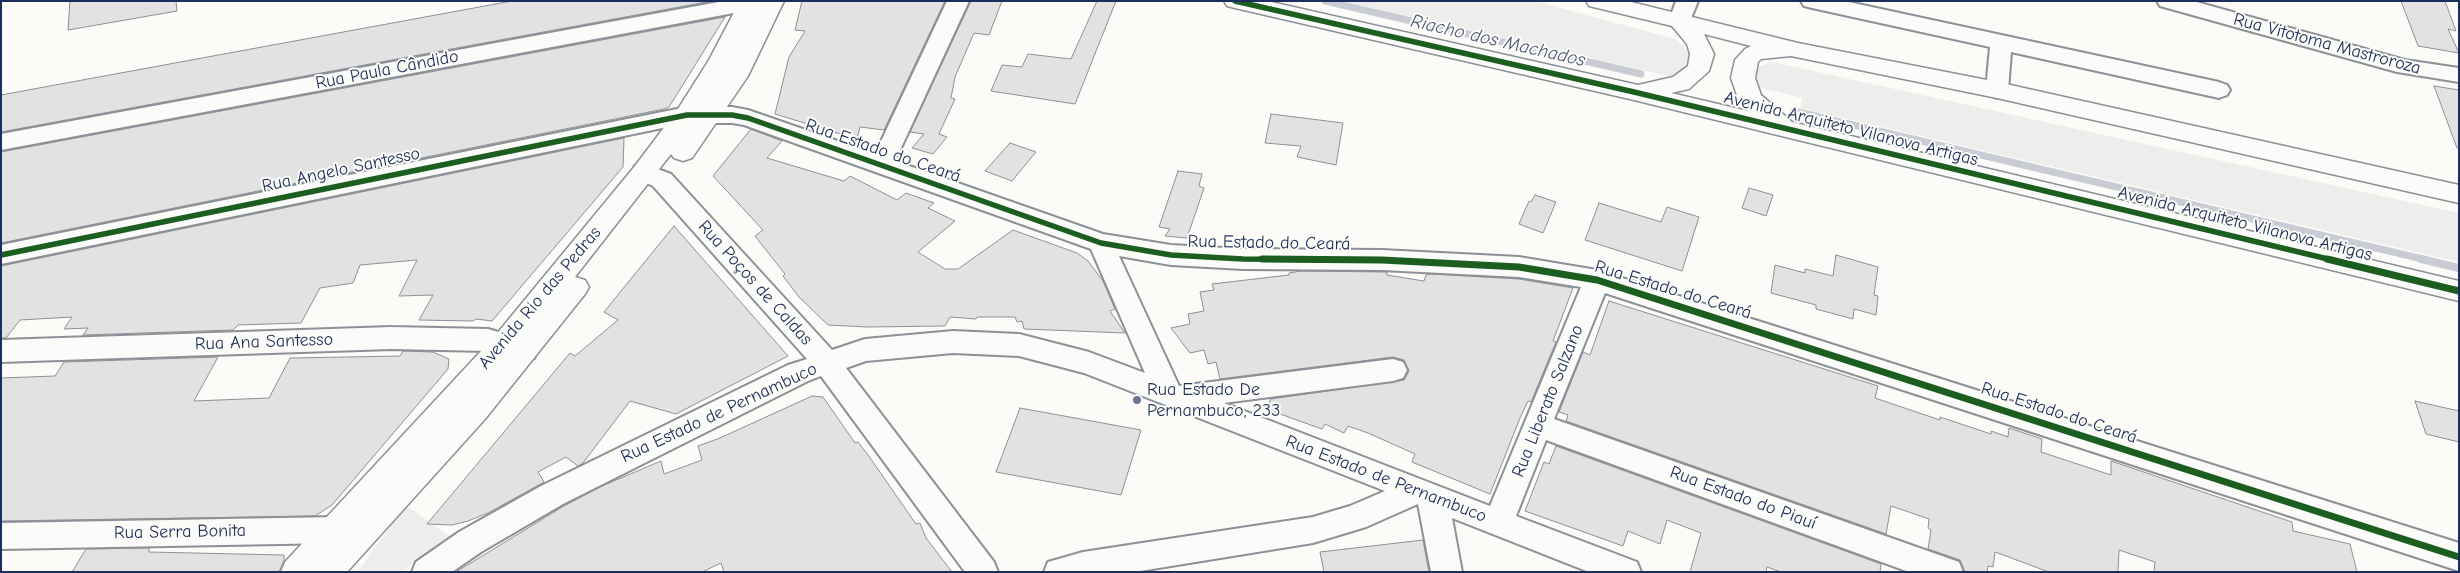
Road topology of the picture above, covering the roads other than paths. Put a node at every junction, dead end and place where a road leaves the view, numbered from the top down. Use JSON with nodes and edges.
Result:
{"nodes":[{"id":1,"x":958,"y":1,"type":"edge"},
{"id":2,"x":1235,"y":1,"type":"edge"},
{"id":3,"x":1597,"y":1,"type":"edge"},
{"id":4,"x":1812,"y":1,"type":"edge"},
{"id":5,"x":2168,"y":1,"type":"edge"},
{"id":6,"x":762,"y":2,"type":"edge"},
{"id":7,"x":1684,"y":11,"type":"edge"},
{"id":8,"x":2001,"y":43,"type":"junction"},
{"id":9,"x":1798,"y":50,"type":"junction"},
{"id":10,"x":2459,"y":75,"type":"edge"},
{"id":11,"x":1996,"y":90,"type":"junction"},
{"id":12,"x":2219,"y":90,"type":"dead end"},
{"id":13,"x":1634,"y":92,"type":"junction"},
{"id":14,"x":699,"y":115,"type":"junction"},
{"id":15,"x":1787,"y":129,"type":"junction"},
{"id":16,"x":1,"y":142,"type":"edge"},
{"id":17,"x":880,"y":166,"type":"junction"},
{"id":18,"x":653,"y":176,"type":"junction"},
{"id":19,"x":2459,"y":194,"type":"edge"},
{"id":20,"x":1101,"y":243,"type":"junction"},
{"id":21,"x":1,"y":255,"type":"edge"},
{"id":22,"x":1597,"y":280,"type":"junction"},
{"id":23,"x":2459,"y":291,"type":"edge"},
{"id":24,"x":514,"y":347,"type":"junction"},
{"id":25,"x":1,"y":351,"type":"edge"},
{"id":26,"x":827,"y":362,"type":"junction"},
{"id":27,"x":1393,"y":370,"type":"dead end"},
{"id":28,"x":1173,"y":396,"type":"junction"},
{"id":29,"x":1538,"y":425,"type":"junction"},
{"id":30,"x":1425,"y":494,"type":"junction"},
{"id":31,"x":1498,"y":522,"type":"junction"},
{"id":32,"x":347,"y":534,"type":"junction"},
{"id":33,"x":1,"y":536,"type":"edge"},
{"id":34,"x":2459,"y":556,"type":"edge"},
{"id":35,"x":298,"y":572,"type":"edge"},
{"id":36,"x":326,"y":572,"type":"edge"},
{"id":37,"x":427,"y":572,"type":"edge"},
{"id":38,"x":983,"y":572,"type":"edge"},
{"id":39,"x":1059,"y":572,"type":"edge"},
{"id":40,"x":1447,"y":572,"type":"edge"},
{"id":41,"x":1626,"y":572,"type":"edge"},
{"id":42,"x":1948,"y":572,"type":"edge"}],
"edges":[{"from":1,"to":17,"type":"street"},
{"from":2,"to":13,"type":"main road","name":"Avenida Arquiteto Vilanova Artigas"},
{"from":3,"to":7,"type":"main road"},
{"from":4,"to":8,"type":"street"},
{"from":5,"to":10,"type":"street","name":"Rua Vitotoma Mastroroza"},
{"from":6,"to":14,"type":"main road","name":"Avenida Rio das Pedras"},
{"from":6,"to":16,"type":"street","name":"Rua Paula Cândido"},
{"from":7,"to":9,"type":"main road"},
{"from":7,"to":13,"type":"main road"},
{"from":8,"to":11,"type":"street"},
{"from":8,"to":12,"type":"street"},
{"from":9,"to":11,"type":"main road"},
{"from":9,"to":15,"type":"main road"},
{"from":11,"to":19,"type":"main road"},
{"from":13,"to":15,"type":"main road","name":"Avenida Arquiteto Vilanova Artigas"},
{"from":14,"to":17,"type":"street","name":"Rua Estado do Ceará"},
{"from":14,"to":18,"type":"main road","name":"Avenida Rio das Pedras"},
{"from":14,"to":21,"type":"street","name":"Rua Angelo Santesso"},
{"from":15,"to":23,"type":"main road","name":"Avenida Arquiteto Vilanova Artigas"},
{"from":17,"to":20,"type":"street","name":"Rua Estado do Ceará"},
{"from":18,"to":24,"type":"main road","name":"Avenida Rio das Pedras"},
{"from":18,"to":26,"type":"street","name":"Rua Poços de Caldas"},
{"from":20,"to":22,"type":"street","name":"Rua Estado do Ceará"},
{"from":20,"to":28,"type":"street"},
{"from":22,"to":29,"type":"street","name":"Rua Liberato Salzano"},
{"from":22,"to":34,"type":"street","name":"Rua Estado do Ceará"},
{"from":24,"to":25,"type":"street","name":"Rua Ana Santesso"},
{"from":24,"to":32,"type":"main road","name":"Avenida Rio das Pedras"},
{"from":26,"to":28,"type":"street","name":"Rua Estado de Pernambuco"},
{"from":26,"to":37,"type":"street","name":"Rua Estado de Pernambuco"},
{"from":26,"to":38,"type":"street","name":"Rua Poços de Caldas"},
{"from":27,"to":28,"type":"street"},
{"from":28,"to":30,"type":"street","name":"Rua Estado de Pernambuco"},
{"from":29,"to":31,"type":"street","name":"Rua Liberato Salzano"},
{"from":29,"to":42,"type":"street","name":"Rua Estado do Piauí"},
{"from":30,"to":31,"type":"street","name":"Rua Estado de Pernambuco"},
{"from":30,"to":39,"type":"street"},
{"from":30,"to":40,"type":"street"},
{"from":31,"to":41,"type":"street","name":"Rua Estado de Pernambuco"},
{"from":32,"to":33,"type":"street","name":"Rua Serra Bonita"},
{"from":32,"to":35,"type":"main road","name":"Avenida Rio das Pedras"},
{"from":32,"to":36,"type":"main road","name":"Avenida Rio das Pedras"}]}
